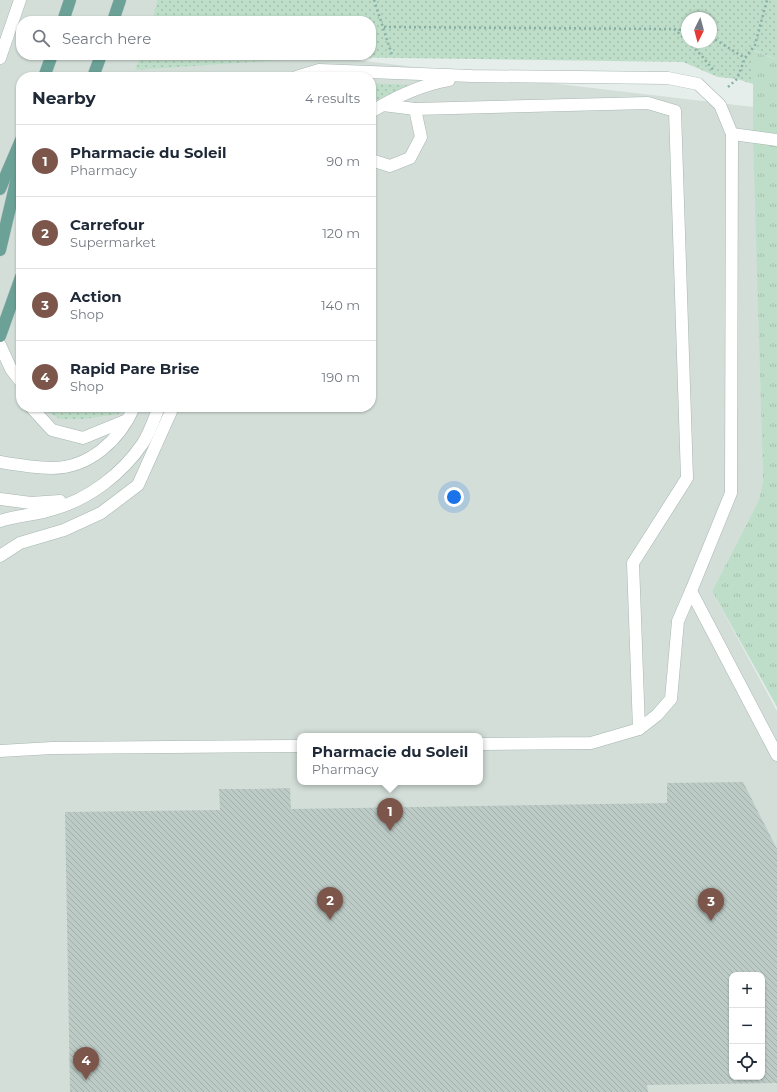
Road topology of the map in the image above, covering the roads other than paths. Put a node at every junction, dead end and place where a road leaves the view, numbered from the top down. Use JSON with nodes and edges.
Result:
{"nodes":[{"id":1,"x":20,"y":0,"type":"edge"},
{"id":2,"x":70,"y":0,"type":"edge"},
{"id":3,"x":120,"y":0,"type":"edge"},
{"id":4,"x":65,"y":16,"type":"edge"},
{"id":5,"x":115,"y":16,"type":"edge"},
{"id":6,"x":0,"y":58,"type":"edge"},
{"id":7,"x":50,"y":60,"type":"edge"},
{"id":8,"x":99,"y":60,"type":"edge"},
{"id":9,"x":46,"y":72,"type":"edge"},
{"id":10,"x":95,"y":72,"type":"edge"},
{"id":11,"x":312,"y":72,"type":"edge"},
{"id":12,"x":371,"y":72,"type":"edge"},
{"id":13,"x":376,"y":72,"type":"edge"},
{"id":14,"x":472,"y":76,"type":"junction"},
{"id":15,"x":383,"y":105,"type":"junction"},
{"id":16,"x":376,"y":109,"type":"edge"},
{"id":17,"x":415,"y":109,"type":"junction"},
{"id":18,"x":732,"y":134,"type":"junction"},
{"id":19,"x":777,"y":140,"type":"edge"},
{"id":20,"x":16,"y":151,"type":"edge"},
{"id":21,"x":376,"y":162,"type":"edge"},
{"id":22,"x":16,"y":182,"type":"edge"},
{"id":23,"x":0,"y":188,"type":"edge"},
{"id":24,"x":0,"y":250,"type":"edge"},
{"id":25,"x":16,"y":291,"type":"edge"},
{"id":26,"x":0,"y":336,"type":"edge"},
{"id":27,"x":0,"y":345,"type":"edge"},
{"id":28,"x":16,"y":376,"type":"edge"},
{"id":29,"x":36,"y":412,"type":"edge"},
{"id":30,"x":131,"y":412,"type":"edge"},
{"id":31,"x":157,"y":412,"type":"edge"},
{"id":32,"x":171,"y":412,"type":"edge"},
{"id":33,"x":127,"y":420,"type":"junction"},
{"id":34,"x":0,"y":462,"type":"edge"},
{"id":35,"x":90,"y":492,"type":"junction"},
{"id":36,"x":0,"y":499,"type":"edge"},
{"id":37,"x":0,"y":521,"type":"edge"},
{"id":38,"x":0,"y":556,"type":"edge"},
{"id":39,"x":691,"y":591,"type":"junction"},
{"id":40,"x":638,"y":729,"type":"junction"},
{"id":41,"x":483,"y":744,"type":"edge"},
{"id":42,"x":297,"y":746,"type":"edge"},
{"id":43,"x":0,"y":751,"type":"edge"},
{"id":44,"x":777,"y":755,"type":"edge"}],
"edges":[{"from":1,"to":6,"type":"street"},
{"from":2,"to":4,"type":"main road"},
{"from":3,"to":5,"type":"main road"},
{"from":7,"to":9,"type":"main road"},
{"from":8,"to":10,"type":"main road"},
{"from":11,"to":12,"type":"street"},
{"from":13,"to":14,"type":"street"},
{"from":14,"to":15,"type":"street"},
{"from":14,"to":18,"type":"street"},
{"from":15,"to":16,"type":"street"},
{"from":15,"to":17,"type":"street"},
{"from":17,"to":21,"type":"street"},
{"from":17,"to":40,"type":"street"},
{"from":18,"to":19,"type":"street"},
{"from":18,"to":39,"type":"street"},
{"from":20,"to":23,"type":"main road"},
{"from":22,"to":24,"type":"main road"},
{"from":25,"to":26,"type":"main road"},
{"from":27,"to":28,"type":"street"},
{"from":29,"to":33,"type":"street"},
{"from":30,"to":33,"type":"street"},
{"from":31,"to":35,"type":"street"},
{"from":32,"to":38,"type":"street"},
{"from":33,"to":34,"type":"street"},
{"from":35,"to":36,"type":"street"},
{"from":35,"to":37,"type":"street"},
{"from":39,"to":40,"type":"street"},
{"from":39,"to":44,"type":"street"},
{"from":40,"to":41,"type":"street"},
{"from":42,"to":43,"type":"street"}]}
